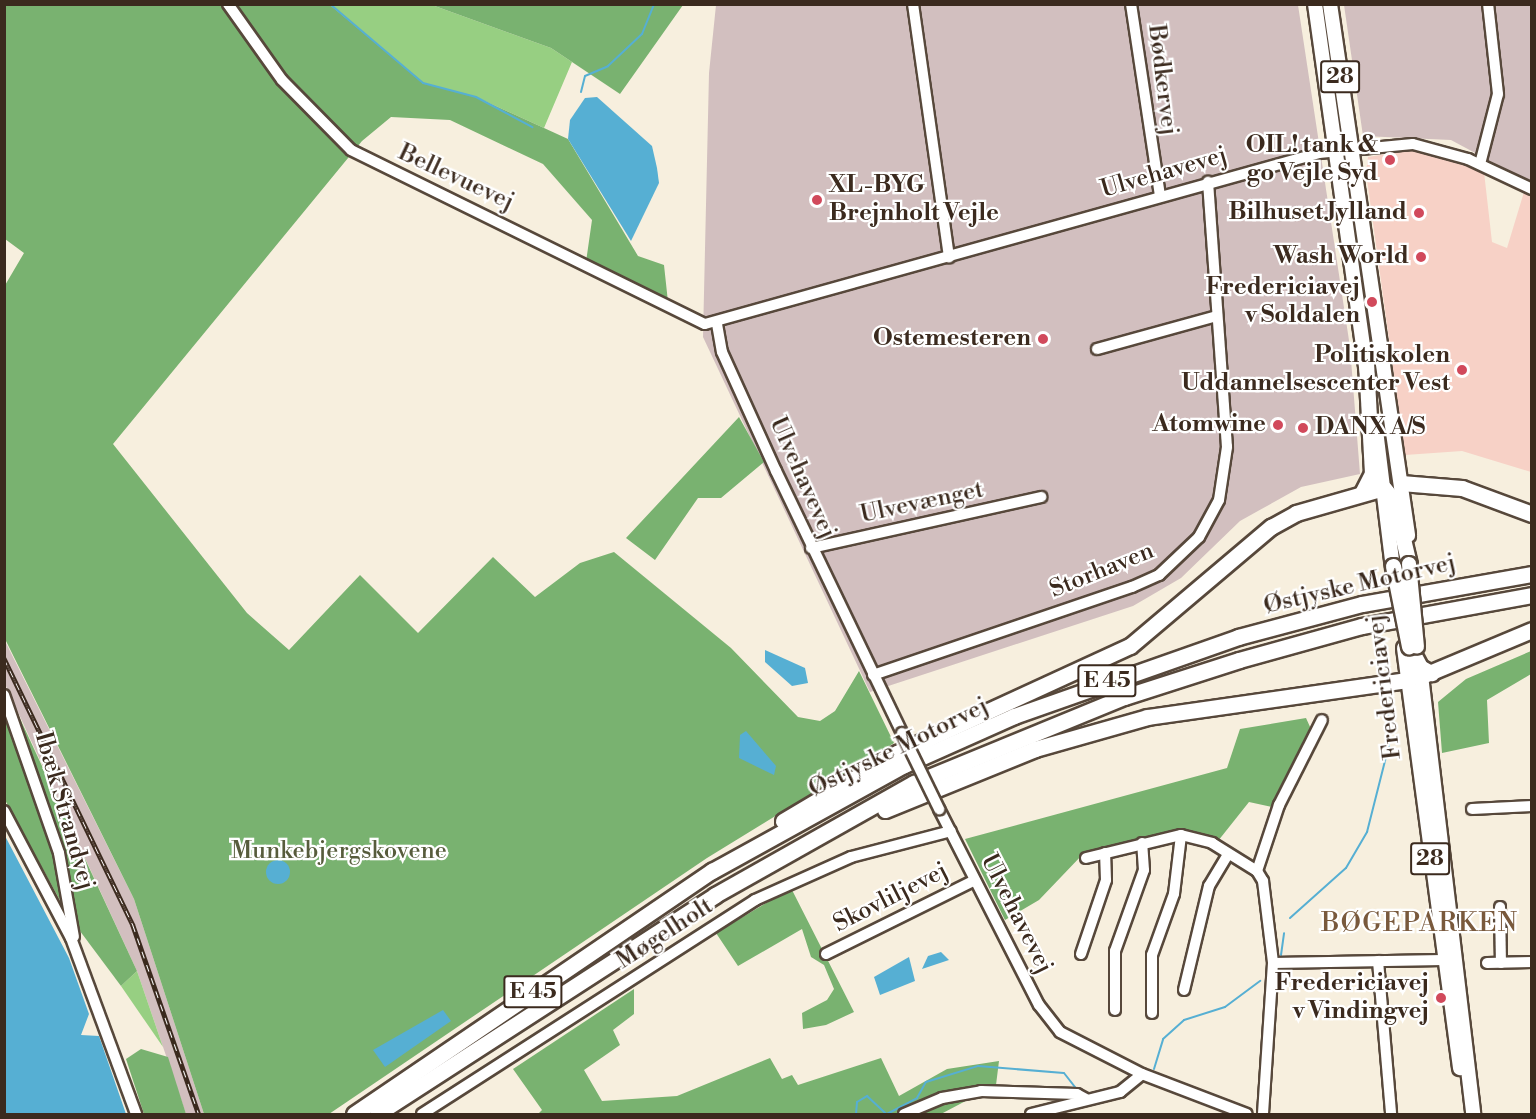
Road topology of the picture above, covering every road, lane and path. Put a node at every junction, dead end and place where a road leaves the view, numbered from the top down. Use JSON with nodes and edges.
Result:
{"nodes":[{"id":1,"x":228,"y":4,"type":"edge"},
{"id":2,"x":913,"y":4,"type":"edge"},
{"id":3,"x":1131,"y":4,"type":"edge"},
{"id":4,"x":1315,"y":4,"type":"edge"},
{"id":5,"x":1330,"y":4,"type":"edge"},
{"id":6,"x":1488,"y":4,"type":"edge"},
{"id":7,"x":1317,"y":22,"type":"junction"},
{"id":8,"x":1350,"y":148,"type":"junction"},
{"id":9,"x":1334,"y":150,"type":"junction"},
{"id":10,"x":1480,"y":164,"type":"junction"},
{"id":11,"x":1208,"y":183,"type":"junction"},
{"id":12,"x":1532,"y":189,"type":"edge"},
{"id":13,"x":1160,"y":196,"type":"junction"},
{"id":14,"x":949,"y":257,"type":"junction"},
{"id":15,"x":1217,"y":316,"type":"junction"},
{"id":16,"x":717,"y":324,"type":"junction"},
{"id":17,"x":1097,"y":349,"type":"dead end"},
{"id":18,"x":1366,"y":361,"type":"junction"},
{"id":19,"x":1382,"y":364,"type":"junction"},
{"id":20,"x":1401,"y":483,"type":"junction"},
{"id":21,"x":1384,"y":488,"type":"junction"},
{"id":22,"x":1362,"y":493,"type":"junction"},
{"id":23,"x":1041,"y":497,"type":"dead end"},
{"id":24,"x":1532,"y":514,"type":"edge"},
{"id":25,"x":811,"y":548,"type":"junction"},
{"id":26,"x":1409,"y":564,"type":"junction"},
{"id":27,"x":1393,"y":566,"type":"joint"},
{"id":28,"x":1532,"y":574,"type":"edge"},
{"id":29,"x":1532,"y":595,"type":"edge"},
{"id":30,"x":1532,"y":630,"type":"edge"},
{"id":31,"x":1410,"y":647,"type":"junction"},
{"id":32,"x":1420,"y":674,"type":"junction"},
{"id":33,"x":873,"y":675,"type":"junction"},
{"id":34,"x":4,"y":695,"type":"edge"},
{"id":35,"x":1322,"y":720,"type":"dead end"},
{"id":36,"x":1532,"y":807,"type":"edge"},
{"id":37,"x":1472,"y":809,"type":"dead end"},
{"id":38,"x":4,"y":811,"type":"edge"},
{"id":39,"x":951,"y":831,"type":"junction"},
{"id":40,"x":1181,"y":835,"type":"junction"},
{"id":41,"x":1142,"y":843,"type":"junction"},
{"id":42,"x":797,"y":849,"type":"junction"},
{"id":43,"x":1104,"y":853,"type":"junction"},
{"id":44,"x":1228,"y":854,"type":"junction"},
{"id":45,"x":1086,"y":858,"type":"dead end"},
{"id":46,"x":712,"y":871,"type":"junction"},
{"id":47,"x":1257,"y":871,"type":"junction"},
{"id":48,"x":975,"y":879,"type":"junction"},
{"id":49,"x":1500,"y":907,"type":"dead end"},
{"id":50,"x":71,"y":938,"type":"junction"},
{"id":51,"x":826,"y":954,"type":"dead end"},
{"id":52,"x":1081,"y":954,"type":"dead end"},
{"id":53,"x":1443,"y":960,"type":"junction"},
{"id":54,"x":1378,"y":961,"type":"junction"},
{"id":55,"x":1532,"y":962,"type":"edge"},
{"id":56,"x":1273,"y":963,"type":"junction"},
{"id":57,"x":1487,"y":963,"type":"dead end"},
{"id":58,"x":1501,"y":963,"type":"junction"},
{"id":59,"x":1184,"y":990,"type":"dead end"},
{"id":60,"x":1115,"y":1010,"type":"dead end"},
{"id":61,"x":1152,"y":1013,"type":"dead end"},
{"id":62,"x":1142,"y":1074,"type":"junction"},
{"id":63,"x":1086,"y":1099,"type":"junction"},
{"id":64,"x":136,"y":1114,"type":"edge"},
{"id":65,"x":354,"y":1114,"type":"edge"},
{"id":66,"x":377,"y":1114,"type":"edge"},
{"id":67,"x":422,"y":1114,"type":"edge"},
{"id":68,"x":904,"y":1114,"type":"edge"},
{"id":69,"x":1031,"y":1114,"type":"edge"},
{"id":70,"x":1247,"y":1114,"type":"edge"},
{"id":71,"x":1263,"y":1114,"type":"edge"},
{"id":72,"x":1390,"y":1114,"type":"edge"},
{"id":73,"x":1466,"y":1114,"type":"edge"},
{"id":74,"x":1473,"y":1114,"type":"edge"}],
"edges":[{"from":1,"to":16,"type":"street","name":"Bellevuevej"},
{"from":2,"to":14,"type":"street"},
{"from":3,"to":13,"type":"street","name":"Bødkervej"},
{"from":4,"to":7,"type":"main road","number":"28"},
{"from":5,"to":8,"type":"main road","name":"Fredericiavej","number":"28"},
{"from":6,"to":10,"type":"street"},
{"from":7,"to":8,"type":"main road"},
{"from":7,"to":9,"type":"main road","number":"28"},
{"from":8,"to":9,"type":"street","name":"Ulvehavevej"},
{"from":8,"to":10,"type":"street","name":"Ulvehavevej"},
{"from":8,"to":19,"type":"main road","name":"Fredericiavej","number":"28"},
{"from":9,"to":11,"type":"street","name":"Ulvehavevej"},
{"from":9,"to":18,"type":"main road","number":"28"},
{"from":9,"to":19,"type":"main road"},
{"from":10,"to":12,"type":"street","name":"Ulvehavevej"},
{"from":11,"to":13,"type":"street","name":"Ulvehavevej"},
{"from":11,"to":15,"type":"street","name":"Storhaven"},
{"from":13,"to":14,"type":"street","name":"Ulvehavevej"},
{"from":14,"to":16,"type":"street","name":"Ulvehavevej"},
{"from":15,"to":17,"type":"street"},
{"from":15,"to":33,"type":"street","name":"Storhaven"},
{"from":16,"to":25,"type":"street","name":"Ulvehavevej"},
{"from":18,"to":21,"type":"main road","number":"28"},
{"from":18,"to":22,"type":"highway"},
{"from":19,"to":20,"type":"main road","name":"Fredericiavej","number":"28"},
{"from":20,"to":21,"type":"main road"},
{"from":20,"to":24,"type":"highway"},
{"from":20,"to":26,"type":"main road","name":"Fredericiavej","number":"28"},
{"from":21,"to":22,"type":"highway"},
{"from":21,"to":26,"type":"highway"},
{"from":21,"to":27,"type":"main road","number":"28"},
{"from":22,"to":46,"type":"highway"},
{"from":23,"to":25,"type":"street","name":"Ulvevænget"},
{"from":25,"to":33,"type":"street","name":"Ulvehavevej"},
{"from":26,"to":31,"type":"main road","name":"Fredericiavej","number":"28","bridge":true},
{"from":27,"to":31,"type":"highway","bridge":true},
{"from":28,"to":46,"type":"highway","name":"Østjyske Motorvej","number":"E 45"},
{"from":29,"to":42,"type":"highway","name":"Østjyske Motorvej","number":"E 45"},
{"from":30,"to":32,"type":"highway"},
{"from":31,"to":32,"type":"highway"},
{"from":32,"to":42,"type":"highway"},
{"from":32,"to":53,"type":"main road","name":"Fredericiavej","number":"28"},
{"from":32,"to":74,"type":"main road","name":"Fredericiavej","number":"28"},
{"from":33,"to":39,"type":"street","name":"Ulvehavevej","bridge":true},
{"from":34,"to":50,"type":"street","name":"Ibæk Strandvej"},
{"from":35,"to":47,"type":"street"},
{"from":36,"to":37,"type":"street"},
{"from":38,"to":50,"type":"street","name":"Ibæk Strandvej"},
{"from":39,"to":48,"type":"street","name":"Ulvehavevej"},
{"from":39,"to":67,"type":"street","name":"Møgelholt"},
{"from":40,"to":41,"type":"street"},
{"from":40,"to":44,"type":"street"},
{"from":40,"to":61,"type":"street"},
{"from":41,"to":43,"type":"street"},
{"from":41,"to":60,"type":"street"},
{"from":42,"to":66,"type":"highway","name":"Østjyske Motorvej","number":"E 45"},
{"from":43,"to":45,"type":"street"},
{"from":43,"to":52,"type":"street"},
{"from":44,"to":47,"type":"street"},
{"from":44,"to":59,"type":"street"},
{"from":46,"to":65,"type":"highway","name":"Østjyske Motorvej","number":"E 45"},
{"from":47,"to":56,"type":"street"},
{"from":48,"to":51,"type":"street","name":"Skovliljevej"},
{"from":48,"to":62,"type":"street","name":"Ulvehavevej"},
{"from":49,"to":58,"type":"street"},
{"from":50,"to":64,"type":"street","name":"Ibæk Strandvej"},
{"from":53,"to":54,"type":"street"},
{"from":53,"to":73,"type":"main road","name":"Fredericiavej","number":"28"},
{"from":54,"to":56,"type":"street"},
{"from":54,"to":72,"type":"street"},
{"from":55,"to":58,"type":"street"},
{"from":56,"to":71,"type":"street"},
{"from":57,"to":58,"type":"street"},
{"from":62,"to":63,"type":"street"},
{"from":62,"to":70,"type":"street","name":"Ulvehavevej"},
{"from":63,"to":68,"type":"street"},
{"from":63,"to":69,"type":"street"}]}
